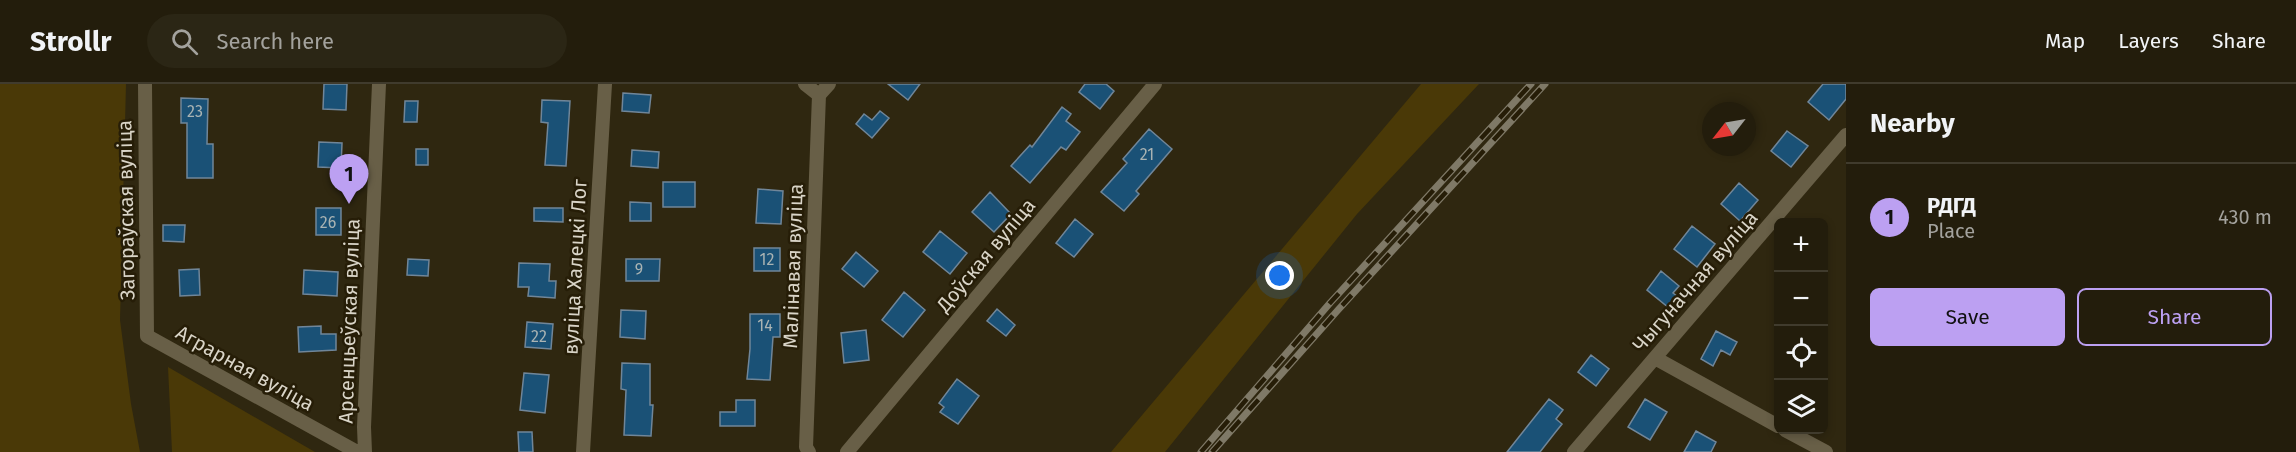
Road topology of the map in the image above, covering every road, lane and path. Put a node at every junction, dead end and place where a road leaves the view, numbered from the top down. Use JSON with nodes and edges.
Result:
{"nodes":[{"id":1,"x":145,"y":84,"type":"edge"},
{"id":2,"x":379,"y":84,"type":"edge"},
{"id":3,"x":605,"y":84,"type":"edge"},
{"id":4,"x":805,"y":84,"type":"edge"},
{"id":5,"x":829,"y":84,"type":"edge"},
{"id":6,"x":1155,"y":84,"type":"edge"},
{"id":7,"x":819,"y":95,"type":"junction"},
{"id":8,"x":1846,"y":135,"type":"edge"},
{"id":9,"x":1841,"y":151,"type":"edge"},
{"id":10,"x":147,"y":336,"type":"joint"},
{"id":11,"x":1655,"y":358,"type":"junction"},
{"id":12,"x":1774,"y":423,"type":"edge"},
{"id":13,"x":1794,"y":434,"type":"edge"},
{"id":14,"x":357,"y":452,"type":"edge"},
{"id":15,"x":365,"y":452,"type":"edge"},
{"id":16,"x":583,"y":452,"type":"edge"},
{"id":17,"x":809,"y":452,"type":"edge"},
{"id":18,"x":847,"y":452,"type":"edge"},
{"id":19,"x":1574,"y":452,"type":"edge"},
{"id":20,"x":1826,"y":452,"type":"edge"}],
"edges":[{"from":1,"to":10,"type":"street","name":"Загораўская вуліца"},
{"from":2,"to":15,"type":"street","name":"Арсенцьеўская вуліца"},
{"from":3,"to":16,"type":"street","name":"вуліца Халецкі Лог"},
{"from":4,"to":7,"type":"street"},
{"from":5,"to":7,"type":"street"},
{"from":6,"to":18,"type":"street","name":"Доўская вуліца"},
{"from":7,"to":17,"type":"street","name":"Малінавая вуліца"},
{"from":8,"to":9,"type":"street","name":"Чыгуначная вуліца"},
{"from":9,"to":11,"type":"street","name":"Чыгуначная вуліца"},
{"from":10,"to":14,"type":"street","name":"Аграрная вуліца"},
{"from":11,"to":12,"type":"street"},
{"from":11,"to":19,"type":"street","name":"Чыгуначная вуліца"},
{"from":13,"to":20,"type":"street"}]}
